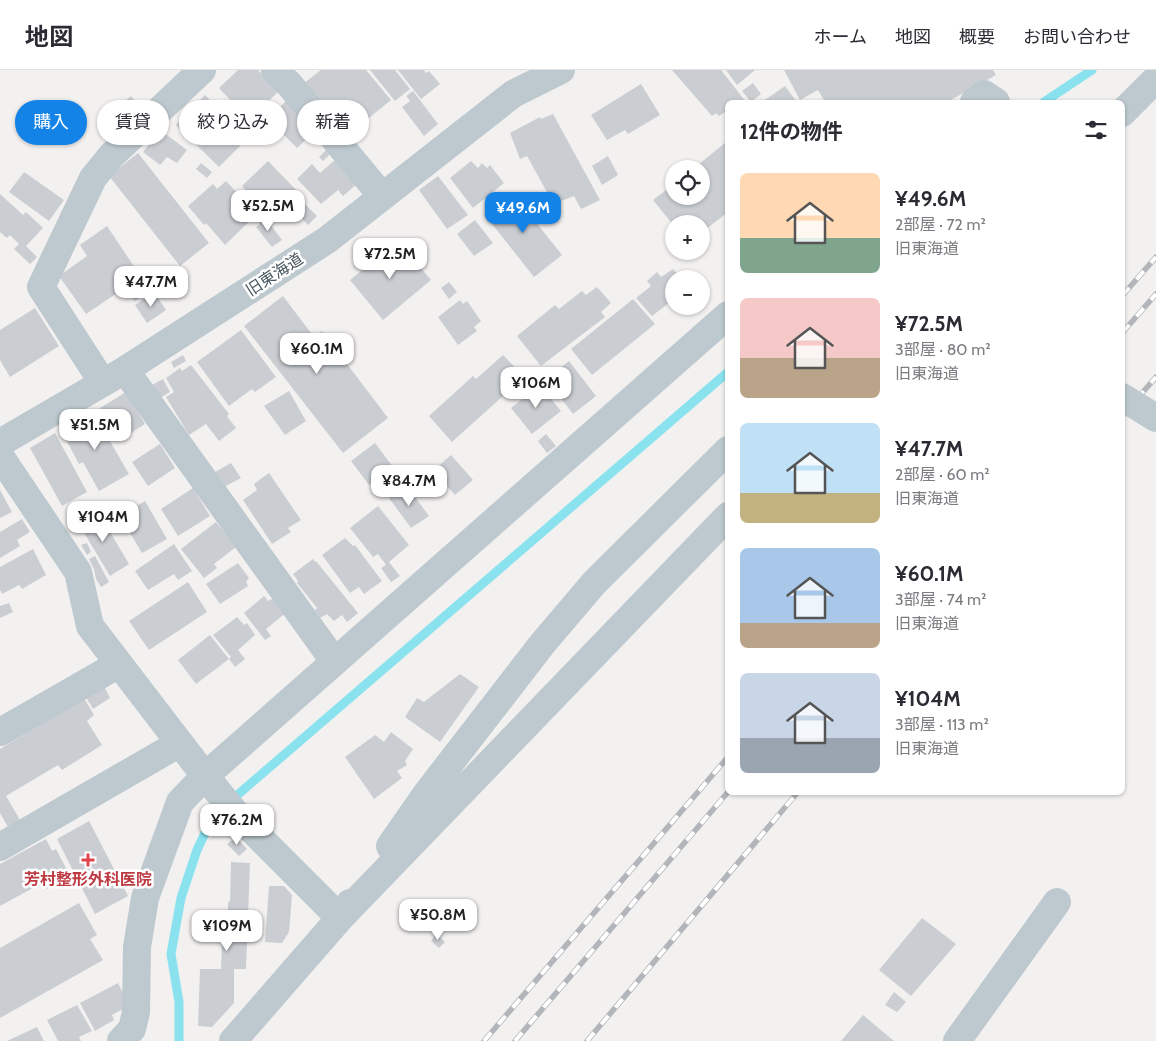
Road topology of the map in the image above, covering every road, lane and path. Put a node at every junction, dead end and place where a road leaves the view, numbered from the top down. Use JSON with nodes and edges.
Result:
{"nodes":[{"id":1,"x":202,"y":70,"type":"edge"},
{"id":2,"x":275,"y":70,"type":"edge"},
{"id":3,"x":561,"y":70,"type":"edge"},
{"id":4,"x":1156,"y":79,"type":"edge"},
{"id":5,"x":976,"y":100,"type":"edge"},
{"id":6,"x":993,"y":100,"type":"edge"},
{"id":7,"x":1125,"y":110,"type":"edge"},
{"id":8,"x":382,"y":196,"type":"junction"},
{"id":9,"x":725,"y":318,"type":"edge"},
{"id":10,"x":114,"y":377,"type":"junction"},
{"id":11,"x":1125,"y":400,"type":"edge"},
{"id":12,"x":1156,"y":418,"type":"edge"},
{"id":13,"x":0,"y":443,"type":"edge"},
{"id":14,"x":725,"y":453,"type":"edge"},
{"id":15,"x":0,"y":456,"type":"edge"},
{"id":16,"x":725,"y":519,"type":"edge"},
{"id":17,"x":334,"y":661,"type":"junction"},
{"id":18,"x":119,"y":664,"type":"junction"},
{"id":19,"x":0,"y":732,"type":"edge"},
{"id":20,"x":180,"y":743,"type":"junction"},
{"id":21,"x":204,"y":776,"type":"junction"},
{"id":22,"x":0,"y":847,"type":"edge"},
{"id":23,"x":1057,"y":902,"type":"dead end"},
{"id":24,"x":340,"y":918,"type":"junction"},
{"id":25,"x":121,"y":1041,"type":"edge"},
{"id":26,"x":233,"y":1041,"type":"edge"},
{"id":27,"x":957,"y":1041,"type":"edge"}],
"edges":[{"from":1,"to":10,"type":"street"},
{"from":2,"to":8,"type":"street"},
{"from":3,"to":8,"type":"street","name":"旧東海道"},
{"from":4,"to":7,"type":"street"},
{"from":5,"to":6,"type":"street"},
{"from":8,"to":10,"type":"street","name":"旧東海道"},
{"from":9,"to":17,"type":"street"},
{"from":10,"to":13,"type":"street","name":"旧東海道"},
{"from":10,"to":17,"type":"street"},
{"from":11,"to":12,"type":"street","bridge":true},
{"from":14,"to":24,"type":"street"},
{"from":15,"to":18,"type":"street"},
{"from":16,"to":24,"type":"street"},
{"from":17,"to":21,"type":"street"},
{"from":18,"to":19,"type":"street"},
{"from":18,"to":20,"type":"street"},
{"from":20,"to":21,"type":"street"},
{"from":20,"to":22,"type":"street"},
{"from":21,"to":24,"type":"street"},
{"from":21,"to":25,"type":"street"},
{"from":23,"to":27,"type":"street"},
{"from":24,"to":26,"type":"street"}]}
